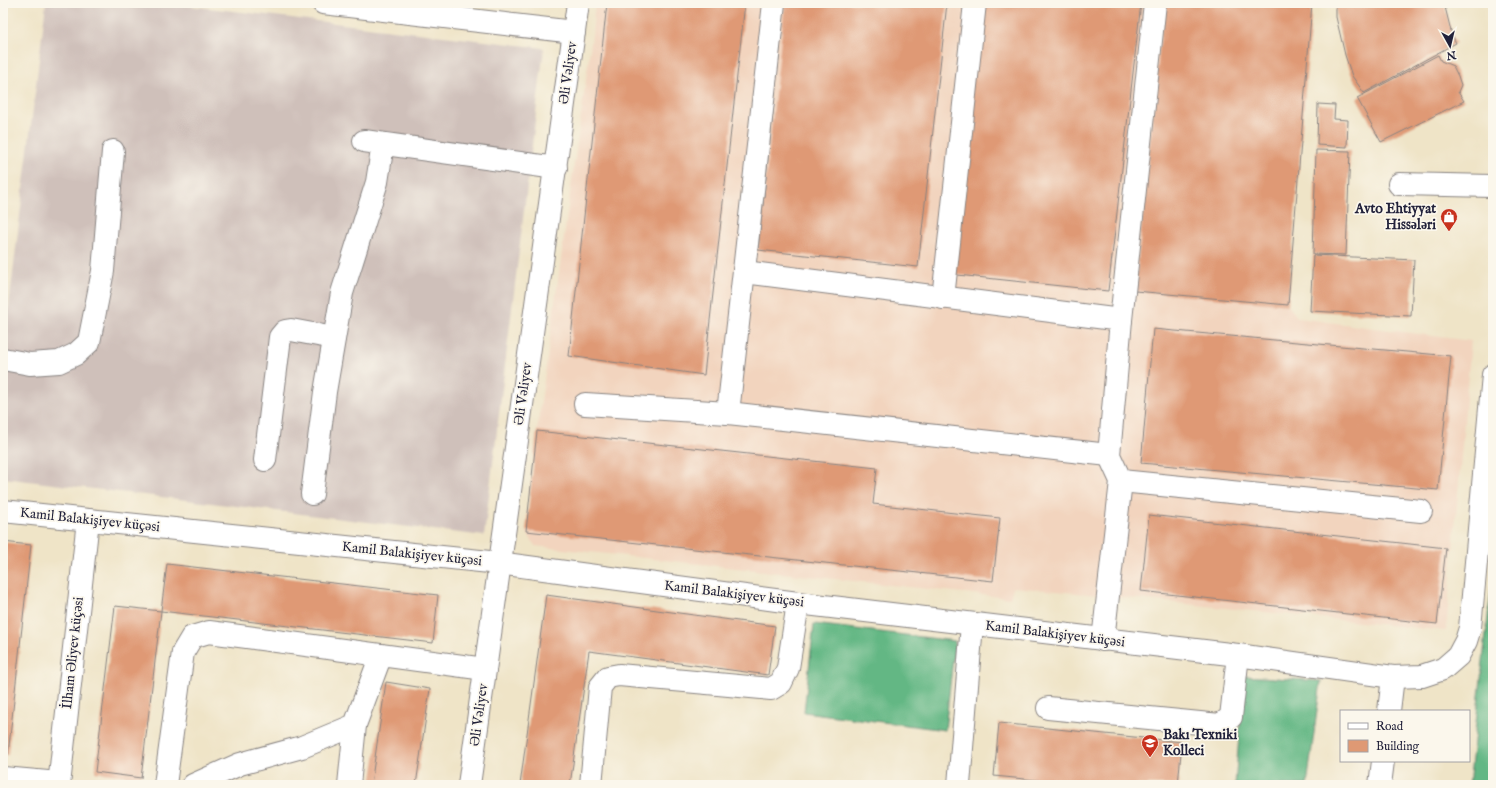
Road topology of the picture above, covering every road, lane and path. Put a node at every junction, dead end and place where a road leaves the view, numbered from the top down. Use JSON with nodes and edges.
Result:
{"nodes":[{"id":1,"x":323,"y":3,"type":"edge"},
{"id":2,"x":578,"y":3,"type":"edge"},
{"id":3,"x":774,"y":3,"type":"edge"},
{"id":4,"x":975,"y":3,"type":"edge"},
{"id":5,"x":1155,"y":3,"type":"edge"},
{"id":6,"x":463,"y":11,"type":"edge"},
{"id":7,"x":574,"y":32,"type":"junction"},
{"id":8,"x":113,"y":151,"type":"dead end"},
{"id":9,"x":556,"y":168,"type":"junction"},
{"id":10,"x":1399,"y":184,"type":"dead end"},
{"id":11,"x":1493,"y":186,"type":"edge"},
{"id":12,"x":744,"y":272,"type":"junction"},
{"id":13,"x":943,"y":298,"type":"junction"},
{"id":14,"x":1121,"y":320,"type":"junction"},
{"id":15,"x":334,"y":338,"type":"junction"},
{"id":16,"x":3,"y":359,"type":"edge"},
{"id":17,"x":1493,"y":375,"type":"edge"},
{"id":18,"x":585,"y":404,"type":"dead end"},
{"id":19,"x":728,"y":413,"type":"junction"},
{"id":20,"x":1109,"y":455,"type":"junction"},
{"id":21,"x":265,"y":460,"type":"dead end"},
{"id":22,"x":1121,"y":481,"type":"junction"},
{"id":23,"x":312,"y":494,"type":"dead end"},
{"id":24,"x":1421,"y":510,"type":"dead end"},
{"id":25,"x":3,"y":511,"type":"edge"},
{"id":26,"x":88,"y":520,"type":"junction"},
{"id":27,"x":499,"y":563,"type":"junction"},
{"id":28,"x":798,"y":603,"type":"junction"},
{"id":29,"x":972,"y":624,"type":"junction"},
{"id":30,"x":1103,"y":640,"type":"junction"},
{"id":31,"x":381,"y":655,"type":"junction"},
{"id":32,"x":1238,"y":656,"type":"junction"},
{"id":33,"x":486,"y":669,"type":"junction"},
{"id":34,"x":1393,"y":677,"type":"junction"},
{"id":35,"x":1048,"y":708,"type":"dead end"},
{"id":36,"x":1389,"y":710,"type":"edge"},
{"id":37,"x":355,"y":725,"type":"junction"},
{"id":38,"x":1383,"y":762,"type":"edge"},
{"id":39,"x":3,"y":778,"type":"edge"},
{"id":40,"x":59,"y":784,"type":"edge"},
{"id":41,"x":165,"y":785,"type":"edge"},
{"id":42,"x":193,"y":785,"type":"edge"},
{"id":43,"x":348,"y":785,"type":"edge"},
{"id":44,"x":469,"y":785,"type":"edge"},
{"id":45,"x":591,"y":785,"type":"edge"},
{"id":46,"x":959,"y":785,"type":"edge"},
{"id":47,"x":1380,"y":785,"type":"edge"}],
"edges":[{"from":1,"to":6,"type":"street"},
{"from":2,"to":7,"type":"street","name":"Əli Vəliyev"},
{"from":3,"to":12,"type":"street"},
{"from":4,"to":13,"type":"street"},
{"from":5,"to":14,"type":"street"},
{"from":6,"to":7,"type":"street"},
{"from":7,"to":9,"type":"street","name":"Əli Vəliyev"},
{"from":8,"to":16,"type":"street"},
{"from":9,"to":15,"type":"street"},
{"from":9,"to":27,"type":"street","name":"Əli Vəliyev"},
{"from":10,"to":11,"type":"street"},
{"from":12,"to":13,"type":"street"},
{"from":12,"to":19,"type":"street"},
{"from":13,"to":14,"type":"street"},
{"from":14,"to":20,"type":"street"},
{"from":15,"to":21,"type":"street"},
{"from":15,"to":23,"type":"street"},
{"from":17,"to":34,"type":"street","name":"Kamil Balakişiyev küçəsi"},
{"from":18,"to":19,"type":"street"},
{"from":19,"to":20,"type":"street"},
{"from":20,"to":22,"type":"street"},
{"from":22,"to":24,"type":"street"},
{"from":22,"to":30,"type":"street"},
{"from":25,"to":26,"type":"street","name":"Kamil Balakişiyev küçəsi"},
{"from":26,"to":27,"type":"street","name":"Kamil Balakişiyev küçəsi"},
{"from":26,"to":40,"type":"street","name":"İlham Əliyev küçəsi"},
{"from":27,"to":28,"type":"street","name":"Kamil Balakişiyev küçəsi"},
{"from":27,"to":33,"type":"street","name":"Əli Vəliyev"},
{"from":28,"to":29,"type":"street","name":"Kamil Balakişiyev küçəsi"},
{"from":28,"to":45,"type":"street"},
{"from":29,"to":30,"type":"street","name":"Kamil Balakişiyev küçəsi"},
{"from":29,"to":46,"type":"street"},
{"from":30,"to":32,"type":"street","name":"Kamil Balakişiyev küçəsi"},
{"from":31,"to":33,"type":"street"},
{"from":31,"to":37,"type":"street"},
{"from":31,"to":41,"type":"street"},
{"from":32,"to":34,"type":"street","name":"Kamil Balakişiyev küçəsi"},
{"from":32,"to":35,"type":"street"},
{"from":33,"to":44,"type":"street","name":"Əli Vəliyev"},
{"from":34,"to":36,"type":"street"},
{"from":37,"to":42,"type":"street"},
{"from":37,"to":43,"type":"street"},
{"from":38,"to":47,"type":"street"},
{"from":39,"to":40,"type":"street"}]}
